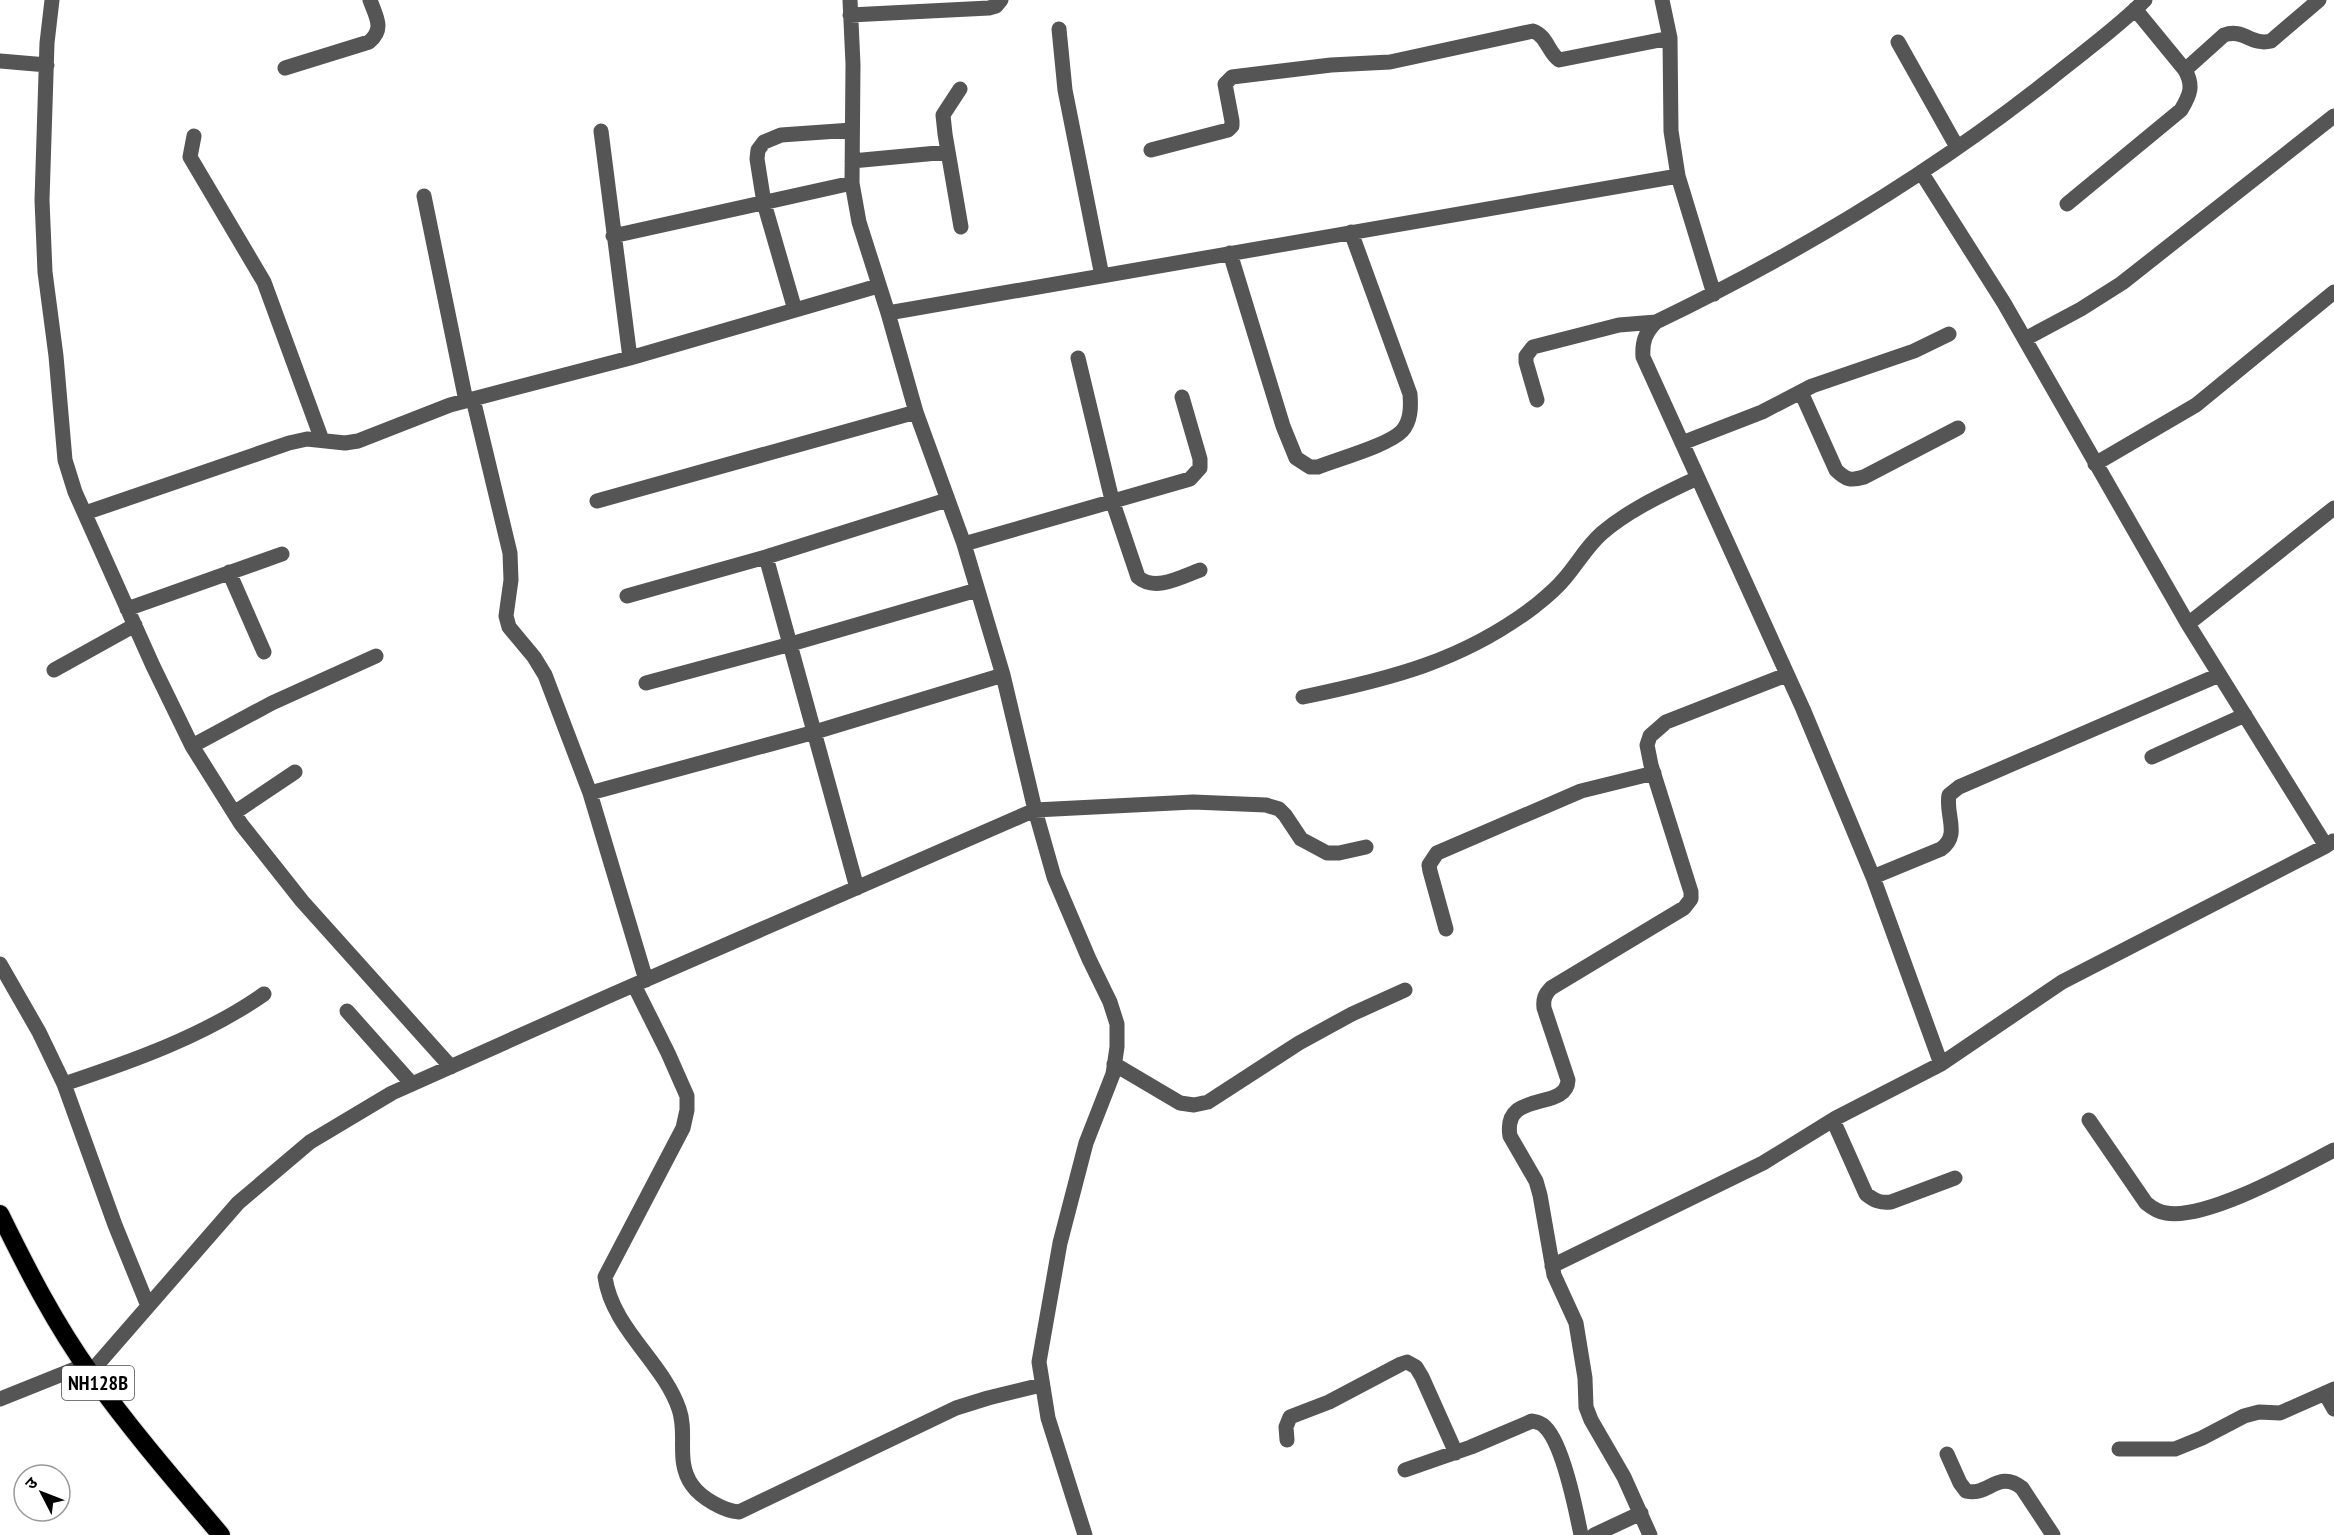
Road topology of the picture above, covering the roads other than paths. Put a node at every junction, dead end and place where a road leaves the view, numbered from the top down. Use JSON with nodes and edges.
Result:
{"nodes":[{"id":1,"x":52,"y":0,"type":"edge"},
{"id":2,"x":370,"y":0,"type":"edge"},
{"id":3,"x":1001,"y":0,"type":"edge"},
{"id":4,"x":1662,"y":0,"type":"edge"},
{"id":5,"x":2319,"y":0,"type":"edge"},
{"id":6,"x":2140,"y":5,"type":"edge"},
{"id":7,"x":850,"y":8,"type":"edge"},
{"id":8,"x":1059,"y":29,"type":"dead end"},
{"id":9,"x":1670,"y":38,"type":"junction"},
{"id":10,"x":1898,"y":42,"type":"dead end"},
{"id":11,"x":0,"y":61,"type":"edge"},
{"id":12,"x":47,"y":65,"type":"junction"},
{"id":13,"x":285,"y":68,"type":"dead end"},
{"id":14,"x":2185,"y":70,"type":"junction"},
{"id":15,"x":960,"y":89,"type":"dead end"},
{"id":16,"x":2334,"y":116,"type":"edge"},
{"id":17,"x":852,"y":130,"type":"junction"},
{"id":18,"x":602,"y":131,"type":"dead end"},
{"id":19,"x":194,"y":136,"type":"dead end"},
{"id":20,"x":1957,"y":147,"type":"junction"},
{"id":21,"x":1151,"y":150,"type":"dead end"},
{"id":22,"x":948,"y":152,"type":"junction"},
{"id":23,"x":852,"y":161,"type":"junction"},
{"id":24,"x":1921,"y":172,"type":"junction"},
{"id":25,"x":1678,"y":176,"type":"junction"},
{"id":26,"x":852,"y":183,"type":"junction"},
{"id":27,"x":424,"y":196,"type":"dead end"},
{"id":28,"x":764,"y":203,"type":"junction"},
{"id":29,"x":2067,"y":204,"type":"dead end"},
{"id":30,"x":961,"y":227,"type":"dead end"},
{"id":31,"x":1351,"y":232,"type":"junction"},
{"id":32,"x":613,"y":236,"type":"junction"},
{"id":33,"x":1230,"y":253,"type":"junction"},
{"id":34,"x":1102,"y":276,"type":"junction"},
{"id":35,"x":878,"y":286,"type":"junction"},
{"id":36,"x":2334,"y":292,"type":"edge"},
{"id":37,"x":1714,"y":294,"type":"junction"},
{"id":38,"x":795,"y":310,"type":"junction"},
{"id":39,"x":888,"y":313,"type":"junction"},
{"id":40,"x":1656,"y":322,"type":"junction"},
{"id":41,"x":1949,"y":334,"type":"dead end"},
{"id":42,"x":2025,"y":339,"type":"junction"},
{"id":43,"x":630,"y":358,"type":"junction"},
{"id":44,"x":1078,"y":358,"type":"dead end"},
{"id":45,"x":1801,"y":392,"type":"junction"},
{"id":46,"x":1182,"y":396,"type":"dead end"},
{"id":47,"x":469,"y":400,"type":"junction"},
{"id":48,"x":1537,"y":400,"type":"dead end"},
{"id":49,"x":916,"y":412,"type":"junction"},
{"id":50,"x":1958,"y":428,"type":"dead end"},
{"id":51,"x":322,"y":440,"type":"junction"},
{"id":52,"x":1682,"y":443,"type":"junction"},
{"id":53,"x":2094,"y":464,"type":"junction"},
{"id":54,"x":1697,"y":478,"type":"junction"},
{"id":55,"x":947,"y":500,"type":"junction"},
{"id":56,"x":1112,"y":500,"type":"junction"},
{"id":57,"x":597,"y":501,"type":"dead end"},
{"id":58,"x":2334,"y":508,"type":"edge"},
{"id":59,"x":85,"y":513,"type":"junction"},
{"id":60,"x":964,"y":544,"type":"junction"},
{"id":61,"x":282,"y":554,"type":"dead end"},
{"id":62,"x":766,"y":557,"type":"junction"},
{"id":63,"x":1200,"y":570,"type":"dead end"},
{"id":64,"x":229,"y":572,"type":"junction"},
{"id":65,"x":977,"y":590,"type":"junction"},
{"id":66,"x":627,"y":596,"type":"dead end"},
{"id":67,"x":128,"y":609,"type":"junction"},
{"id":68,"x":2188,"y":624,"type":"junction"},
{"id":69,"x":135,"y":625,"type":"junction"},
{"id":70,"x":791,"y":644,"type":"junction"},
{"id":71,"x":264,"y":652,"type":"dead end"},
{"id":72,"x":376,"y":656,"type":"dead end"},
{"id":73,"x":54,"y":670,"type":"dead end"},
{"id":74,"x":1003,"y":675,"type":"junction"},
{"id":75,"x":1786,"y":675,"type":"junction"},
{"id":76,"x":2220,"y":675,"type":"junction"},
{"id":77,"x":646,"y":682,"type":"dead end"},
{"id":78,"x":1303,"y":697,"type":"dead end"},
{"id":79,"x":2245,"y":715,"type":"junction"},
{"id":80,"x":815,"y":732,"type":"junction"},
{"id":81,"x":192,"y":746,"type":"junction"},
{"id":82,"x":2152,"y":757,"type":"dead end"},
{"id":83,"x":295,"y":772,"type":"dead end"},
{"id":84,"x":1654,"y":773,"type":"junction"},
{"id":85,"x":590,"y":793,"type":"junction"},
{"id":86,"x":1035,"y":810,"type":"junction"},
{"id":87,"x":234,"y":813,"type":"junction"},
{"id":88,"x":2330,"y":843,"type":"edge"},
{"id":89,"x":1366,"y":847,"type":"dead end"},
{"id":90,"x":1873,"y":877,"type":"junction"},
{"id":91,"x":858,"y":888,"type":"junction"},
{"id":92,"x":1446,"y":929,"type":"dead end"},
{"id":93,"x":0,"y":964,"type":"edge"},
{"id":94,"x":640,"y":983,"type":"junction"},
{"id":95,"x":1405,"y":990,"type":"dead end"},
{"id":96,"x":264,"y":994,"type":"dead end"},
{"id":97,"x":347,"y":1011,"type":"dead end"},
{"id":98,"x":1114,"y":1064,"type":"junction"},
{"id":99,"x":1941,"y":1064,"type":"junction"},
{"id":100,"x":451,"y":1067,"type":"junction"},
{"id":101,"x":64,"y":1084,"type":"junction"},
{"id":102,"x":412,"y":1084,"type":"junction"},
{"id":103,"x":1833,"y":1120,"type":"junction"},
{"id":104,"x":2089,"y":1120,"type":"dead end"},
{"id":105,"x":2334,"y":1150,"type":"edge"},
{"id":106,"x":1955,"y":1178,"type":"dead end"},
{"id":107,"x":0,"y":1214,"type":"edge"},
{"id":108,"x":1552,"y":1266,"type":"junction"},
{"id":109,"x":148,"y":1306,"type":"junction"},
{"id":110,"x":87,"y":1369,"type":"junction"},
{"id":111,"x":1041,"y":1385,"type":"junction"},
{"id":112,"x":2330,"y":1391,"type":"edge"},
{"id":113,"x":0,"y":1399,"type":"edge"},
{"id":114,"x":2334,"y":1409,"type":"edge"},
{"id":115,"x":1287,"y":1440,"type":"dead end"},
{"id":116,"x":2119,"y":1449,"type":"dead end"},
{"id":117,"x":1456,"y":1453,"type":"junction"},
{"id":118,"x":1947,"y":1454,"type":"dead end"},
{"id":119,"x":1405,"y":1470,"type":"dead end"},
{"id":120,"x":1641,"y":1513,"type":"junction"},
{"id":121,"x":221,"y":1535,"type":"edge"},
{"id":122,"x":1085,"y":1535,"type":"edge"},
{"id":123,"x":1581,"y":1535,"type":"edge"},
{"id":124,"x":1594,"y":1535,"type":"edge"},
{"id":125,"x":1650,"y":1535,"type":"edge"},
{"id":126,"x":2053,"y":1535,"type":"edge"}],
"edges":[{"from":1,"to":12,"type":"street"},
{"from":2,"to":13,"type":"street"},
{"from":3,"to":7,"type":"street"},
{"from":4,"to":9,"type":"street"},
{"from":5,"to":14,"type":"street"},
{"from":6,"to":14,"type":"street"},
{"from":6,"to":20,"type":"street"},
{"from":7,"to":17,"type":"street"},
{"from":8,"to":34,"type":"street"},
{"from":9,"to":21,"type":"street"},
{"from":9,"to":25,"type":"street"},
{"from":10,"to":20,"type":"street"},
{"from":11,"to":12,"type":"street"},
{"from":12,"to":59,"type":"street"},
{"from":14,"to":29,"type":"street"},
{"from":15,"to":22,"type":"street"},
{"from":16,"to":42,"type":"street"},
{"from":17,"to":23,"type":"street"},
{"from":17,"to":28,"type":"street"},
{"from":18,"to":32,"type":"street"},
{"from":19,"to":51,"type":"street"},
{"from":20,"to":24,"type":"street"},
{"from":22,"to":23,"type":"street"},
{"from":22,"to":30,"type":"street"},
{"from":23,"to":26,"type":"street"},
{"from":24,"to":37,"type":"street"},
{"from":24,"to":42,"type":"street"},
{"from":25,"to":31,"type":"street"},
{"from":25,"to":37,"type":"street"},
{"from":26,"to":28,"type":"street"},
{"from":26,"to":35,"type":"street"},
{"from":27,"to":47,"type":"street"},
{"from":28,"to":32,"type":"street"},
{"from":28,"to":38,"type":"street"},
{"from":31,"to":33,"type":"street"},
{"from":31,"to":33,"type":"street"},
{"from":32,"to":43,"type":"street"},
{"from":33,"to":34,"type":"street"},
{"from":34,"to":39,"type":"street"},
{"from":35,"to":38,"type":"street"},
{"from":35,"to":39,"type":"street"},
{"from":36,"to":53,"type":"street"},
{"from":37,"to":40,"type":"street"},
{"from":38,"to":43,"type":"street"},
{"from":39,"to":49,"type":"street"},
{"from":40,"to":48,"type":"street"},
{"from":40,"to":52,"type":"street"},
{"from":41,"to":45,"type":"street"},
{"from":42,"to":53,"type":"street"},
{"from":43,"to":47,"type":"street"},
{"from":44,"to":56,"type":"street"},
{"from":45,"to":50,"type":"street"},
{"from":45,"to":52,"type":"street"},
{"from":46,"to":56,"type":"street"},
{"from":47,"to":51,"type":"street"},
{"from":47,"to":85,"type":"street"},
{"from":49,"to":55,"type":"street"},
{"from":49,"to":57,"type":"street"},
{"from":51,"to":59,"type":"street"},
{"from":52,"to":54,"type":"street"},
{"from":53,"to":68,"type":"street"},
{"from":54,"to":75,"type":"street"},
{"from":54,"to":78,"type":"street"},
{"from":55,"to":60,"type":"street"},
{"from":55,"to":62,"type":"street"},
{"from":56,"to":60,"type":"street"},
{"from":56,"to":63,"type":"street"},
{"from":58,"to":68,"type":"street"},
{"from":59,"to":67,"type":"street"},
{"from":60,"to":65,"type":"street"},
{"from":61,"to":64,"type":"street"},
{"from":62,"to":66,"type":"street"},
{"from":62,"to":70,"type":"street"},
{"from":64,"to":67,"type":"street"},
{"from":64,"to":71,"type":"street"},
{"from":65,"to":70,"type":"street"},
{"from":65,"to":74,"type":"street"},
{"from":67,"to":69,"type":"street"},
{"from":68,"to":76,"type":"street"},
{"from":69,"to":73,"type":"street"},
{"from":69,"to":81,"type":"street"},
{"from":70,"to":77,"type":"street"},
{"from":70,"to":80,"type":"street"},
{"from":72,"to":81,"type":"street"},
{"from":74,"to":80,"type":"street"},
{"from":74,"to":86,"type":"street"},
{"from":75,"to":84,"type":"street"},
{"from":75,"to":90,"type":"street"},
{"from":76,"to":79,"type":"street"},
{"from":76,"to":90,"type":"street"},
{"from":79,"to":82,"type":"street"},
{"from":79,"to":88,"type":"street"},
{"from":80,"to":85,"type":"street"},
{"from":80,"to":91,"type":"street"},
{"from":81,"to":87,"type":"street"},
{"from":83,"to":87,"type":"street"},
{"from":84,"to":92,"type":"street"},
{"from":84,"to":108,"type":"street"},
{"from":85,"to":94,"type":"street"},
{"from":86,"to":89,"type":"street"},
{"from":86,"to":91,"type":"street"},
{"from":86,"to":98,"type":"street"},
{"from":87,"to":100,"type":"street"},
{"from":88,"to":99,"type":"street"},
{"from":90,"to":99,"type":"street"},
{"from":91,"to":94,"type":"street"},
{"from":93,"to":101,"type":"street"},
{"from":94,"to":100,"type":"street"},
{"from":94,"to":111,"type":"street"},
{"from":95,"to":98,"type":"street"},
{"from":96,"to":101,"type":"street"},
{"from":97,"to":102,"type":"street"},
{"from":98,"to":111,"type":"street"},
{"from":99,"to":103,"type":"street"},
{"from":100,"to":102,"type":"street"},
{"from":101,"to":109,"type":"street"},
{"from":102,"to":109,"type":"street"},
{"from":103,"to":106,"type":"street"},
{"from":103,"to":108,"type":"street"},
{"from":104,"to":105,"type":"street"},
{"from":107,"to":110,"type":"highway","number":"NH128B"},
{"from":108,"to":120,"type":"street"},
{"from":109,"to":110,"type":"street"},
{"from":110,"to":113,"type":"street"},
{"from":110,"to":121,"type":"highway","number":"NH128B"},
{"from":111,"to":122,"type":"street"},
{"from":112,"to":114,"type":"street"},
{"from":112,"to":116,"type":"street"},
{"from":115,"to":117,"type":"street"},
{"from":117,"to":119,"type":"street"},
{"from":117,"to":123,"type":"street"},
{"from":118,"to":126,"type":"street"},
{"from":120,"to":124,"type":"street"},
{"from":120,"to":125,"type":"street"}]}
